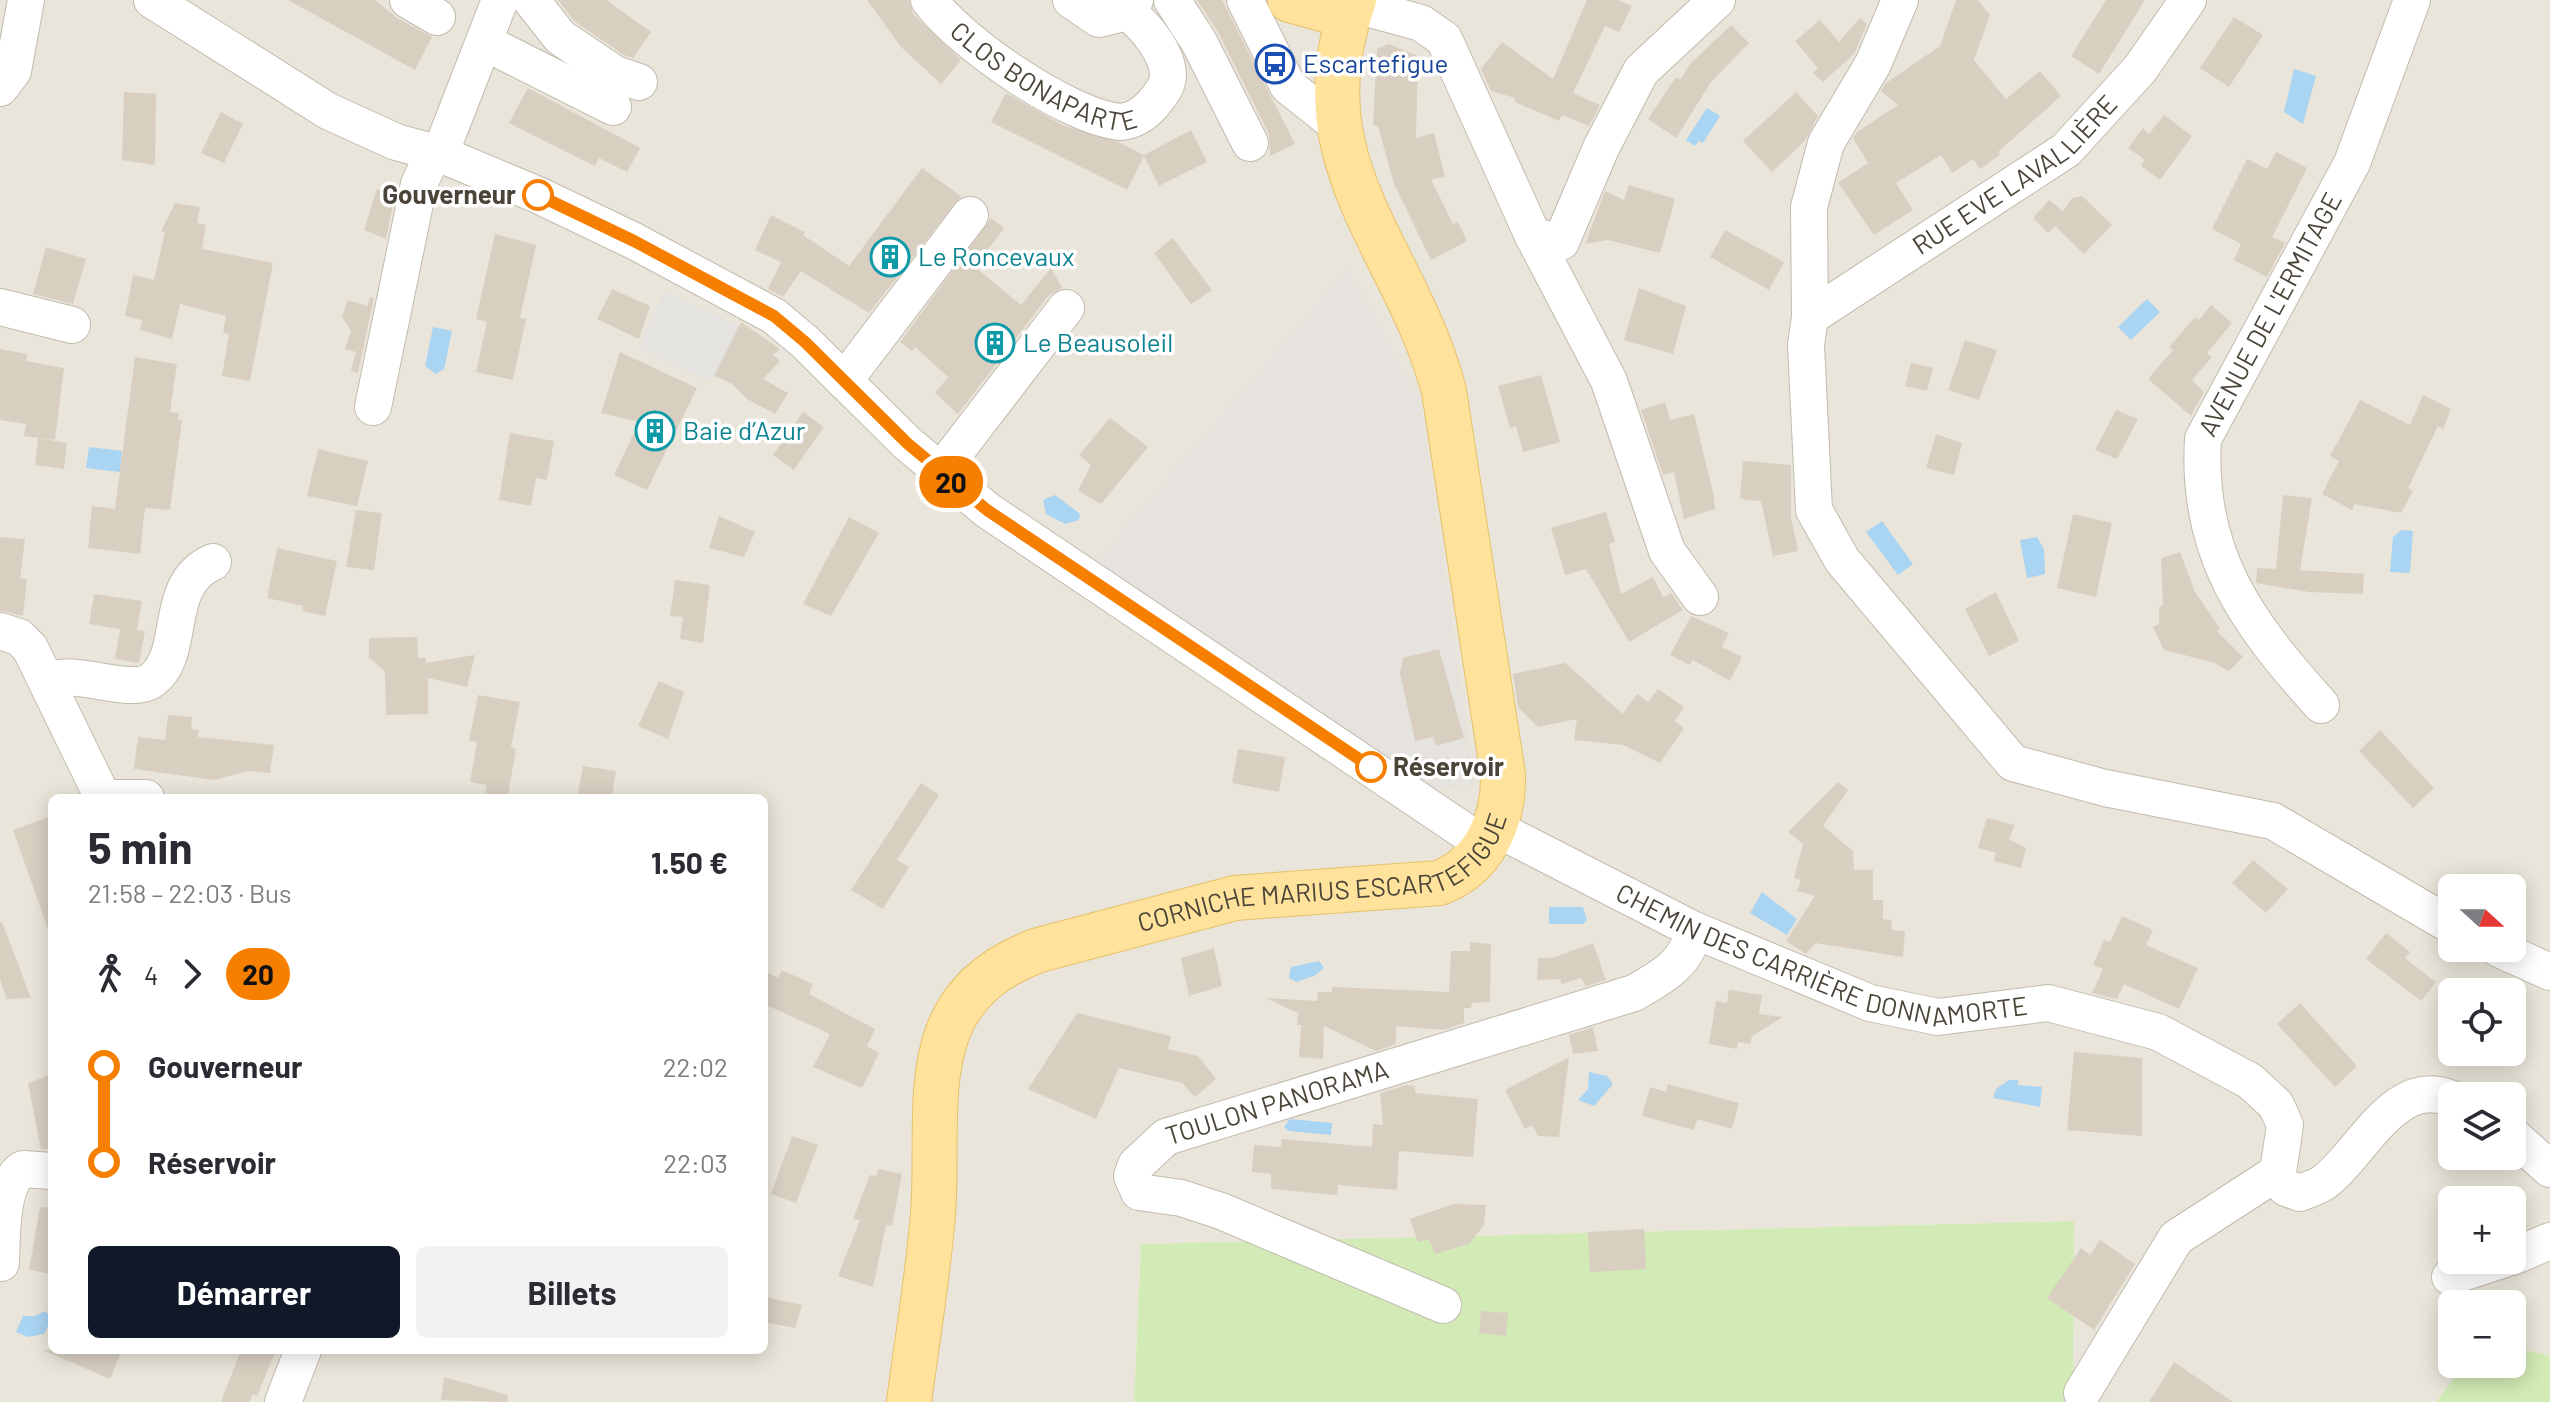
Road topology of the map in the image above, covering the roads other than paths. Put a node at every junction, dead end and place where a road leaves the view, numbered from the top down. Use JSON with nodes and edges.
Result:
{"nodes":[{"id":1,"x":26,"y":0,"type":"edge"},
{"id":2,"x":152,"y":0,"type":"edge"},
{"id":3,"x":500,"y":0,"type":"edge"},
{"id":4,"x":531,"y":0,"type":"edge"},
{"id":5,"x":929,"y":0,"type":"edge"},
{"id":6,"x":1071,"y":0,"type":"edge"},
{"id":7,"x":1172,"y":0,"type":"edge"},
{"id":8,"x":1245,"y":0,"type":"edge"},
{"id":9,"x":1290,"y":0,"type":"edge"},
{"id":10,"x":1717,"y":0,"type":"edge"},
{"id":11,"x":1900,"y":0,"type":"edge"},
{"id":12,"x":2188,"y":0,"type":"edge"},
{"id":13,"x":2412,"y":0,"type":"edge"},
{"id":14,"x":1131,"y":6,"type":"edge"},
{"id":15,"x":1351,"y":7,"type":"edge"},
{"id":16,"x":484,"y":42,"type":"junction"},
{"id":17,"x":639,"y":82,"type":"dead end"},
{"id":18,"x":0,"y":88,"type":"edge"},
{"id":19,"x":613,"y":107,"type":"dead end"},
{"id":20,"x":1337,"y":125,"type":"junction"},
{"id":21,"x":1250,"y":143,"type":"dead end"},
{"id":22,"x":437,"y":153,"type":"junction"},
{"id":23,"x":970,"y":215,"type":"dead end"},
{"id":24,"x":1533,"y":236,"type":"junction"},
{"id":25,"x":0,"y":307,"type":"edge"},
{"id":26,"x":1066,"y":308,"type":"dead end"},
{"id":27,"x":1810,"y":317,"type":"junction"},
{"id":28,"x":72,"y":325,"type":"dead end"},
{"id":29,"x":844,"y":381,"type":"junction"},
{"id":30,"x":373,"y":407,"type":"dead end"},
{"id":31,"x":940,"y":472,"type":"junction"},
{"id":32,"x":213,"y":562,"type":"dead end"},
{"id":33,"x":1700,"y":597,"type":"dead end"},
{"id":34,"x":0,"y":631,"type":"edge"},
{"id":35,"x":47,"y":681,"type":"junction"},
{"id":36,"x":2321,"y":705,"type":"dead end"},
{"id":37,"x":101,"y":794,"type":"edge"},
{"id":38,"x":1490,"y":837,"type":"junction"},
{"id":39,"x":2438,"y":918,"type":"edge"},
{"id":40,"x":1694,"y":930,"type":"junction"},
{"id":41,"x":2526,"y":961,"type":"edge"},
{"id":42,"x":2550,"y":972,"type":"edge"},
{"id":43,"x":2438,"y":1093,"type":"edge"},
{"id":44,"x":2526,"y":1148,"type":"edge"},
{"id":45,"x":2550,"y":1169,"type":"edge"},
{"id":46,"x":48,"y":1171,"type":"edge"},
{"id":47,"x":2278,"y":1172,"type":"junction"},
{"id":48,"x":2550,"y":1241,"type":"edge"},
{"id":49,"x":2526,"y":1251,"type":"edge"},
{"id":50,"x":1,"y":1263,"type":"edge"},
{"id":51,"x":2459,"y":1274,"type":"edge"},
{"id":52,"x":2450,"y":1277,"type":"dead end"},
{"id":53,"x":1443,"y":1305,"type":"dead end"},
{"id":54,"x":301,"y":1354,"type":"edge"},
{"id":55,"x":2082,"y":1393,"type":"dead end"},
{"id":56,"x":283,"y":1402,"type":"edge"},
{"id":57,"x":909,"y":1402,"type":"edge"}],
"edges":[{"from":1,"to":18,"type":"street"},
{"from":2,"to":22,"type":"street","name":"CHEMIN DES CARRIÈRE DONNAMORTE"},
{"from":3,"to":16,"type":"street"},
{"from":4,"to":17,"type":"street"},
{"from":5,"to":14,"type":"street","name":"CLOS BONAPARTE"},
{"from":6,"to":14,"type":"street","name":"CLOS BONAPARTE"},
{"from":7,"to":21,"type":"street"},
{"from":8,"to":20,"type":"street"},
{"from":9,"to":15,"type":"main road"},
{"from":10,"to":24,"type":"street"},
{"from":11,"to":27,"type":"street"},
{"from":12,"to":27,"type":"street","name":"RUE EVE LAVALLIÈRE"},
{"from":13,"to":36,"type":"street","name":"AVENUE DE L'ERMITAGE"},
{"from":15,"to":20,"type":"main road","name":"CORNICHE MARIUS ESCARTEFIGUE"},
{"from":15,"to":24,"type":"street"},
{"from":16,"to":19,"type":"street"},
{"from":16,"to":22,"type":"street"},
{"from":20,"to":38,"type":"main road","name":"CORNICHE MARIUS ESCARTEFIGUE"},
{"from":22,"to":29,"type":"street","name":"CHEMIN DES CARRIÈRE DONNAMORTE"},
{"from":22,"to":30,"type":"street"},
{"from":23,"to":29,"type":"street"},
{"from":24,"to":33,"type":"street"},
{"from":25,"to":28,"type":"street"},
{"from":26,"to":31,"type":"street"},
{"from":27,"to":39,"type":"street"},
{"from":29,"to":31,"type":"street","name":"CHEMIN DES CARRIÈRE DONNAMORTE"},
{"from":31,"to":38,"type":"street","name":"CHEMIN DES CARRIÈRE DONNAMORTE"},
{"from":32,"to":35,"type":"street"},
{"from":34,"to":35,"type":"street"},
{"from":35,"to":37,"type":"street"},
{"from":38,"to":40,"type":"street","name":"CHEMIN DES CARRIÈRE DONNAMORTE"},
{"from":38,"to":57,"type":"main road","name":"CORNICHE MARIUS ESCARTEFIGUE"},
{"from":40,"to":47,"type":"street","name":"CHEMIN DES CARRIÈRE DONNAMORTE"},
{"from":40,"to":53,"type":"street","name":"TOULON PANORAMA"},
{"from":41,"to":42,"type":"street"},
{"from":43,"to":47,"type":"street"},
{"from":44,"to":45,"type":"street"},
{"from":46,"to":50,"type":"street"},
{"from":47,"to":55,"type":"street"},
{"from":48,"to":49,"type":"street"},
{"from":51,"to":52,"type":"street"},
{"from":54,"to":56,"type":"street"}]}
